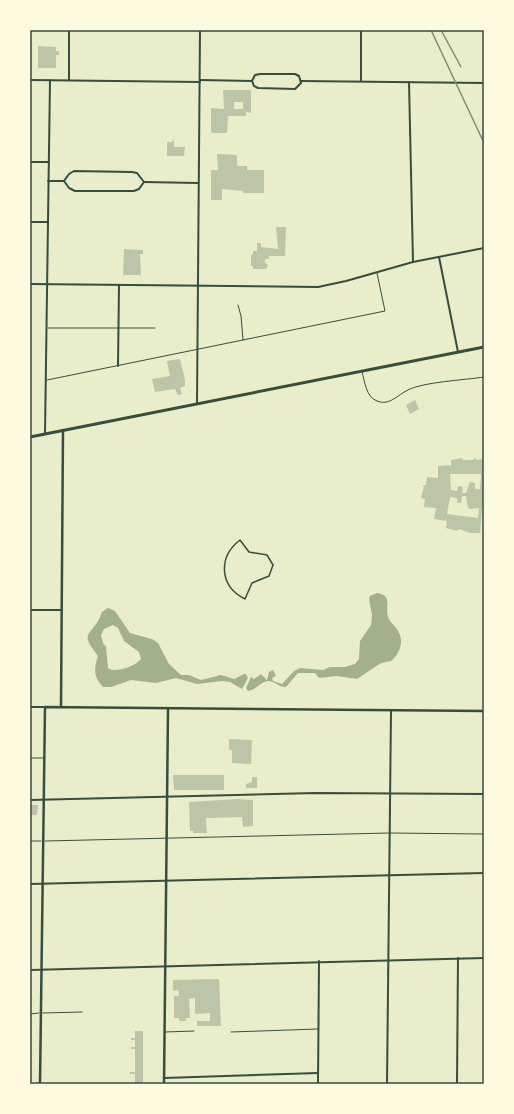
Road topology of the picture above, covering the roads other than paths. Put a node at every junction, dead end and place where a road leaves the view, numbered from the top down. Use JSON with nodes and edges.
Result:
{"nodes":[{"id":1,"x":70,"y":30,"type":"edge"},
{"id":2,"x":200,"y":30,"type":"edge"},
{"id":3,"x":362,"y":30,"type":"edge"},
{"id":4,"x":30,"y":80,"type":"edge"},
{"id":5,"x":50,"y":80,"type":"junction"},
{"id":6,"x":69,"y":80,"type":"junction"},
{"id":7,"x":200,"y":81,"type":"junction"},
{"id":8,"x":252,"y":81,"type":"junction"},
{"id":9,"x":301,"y":81,"type":"junction"},
{"id":10,"x":361,"y":81,"type":"junction"},
{"id":11,"x":409,"y":82,"type":"junction"},
{"id":12,"x":484,"y":83,"type":"edge"},
{"id":13,"x":30,"y":162,"type":"edge"},
{"id":14,"x":49,"y":162,"type":"junction"},
{"id":15,"x":48,"y":181,"type":"junction"},
{"id":16,"x":64,"y":181,"type":"junction"},
{"id":17,"x":144,"y":182,"type":"junction"},
{"id":18,"x":199,"y":183,"type":"junction"},
{"id":19,"x":30,"y":222,"type":"edge"},
{"id":20,"x":48,"y":222,"type":"junction"},
{"id":21,"x":484,"y":248,"type":"edge"},
{"id":22,"x":439,"y":257,"type":"junction"},
{"id":23,"x":412,"y":262,"type":"junction"},
{"id":24,"x":377,"y":272,"type":"junction"},
{"id":25,"x":30,"y":284,"type":"edge"},
{"id":26,"x":48,"y":284,"type":"junction"},
{"id":27,"x":119,"y":285,"type":"junction"},
{"id":28,"x":198,"y":286,"type":"junction"},
{"id":29,"x":238,"y":305,"type":"dead end"},
{"id":30,"x":47,"y":328,"type":"junction"},
{"id":31,"x":155,"y":328,"type":"dead end"},
{"id":32,"x":118,"y":329,"type":"junction"},
{"id":33,"x":243,"y":340,"type":"junction"},
{"id":34,"x":484,"y":347,"type":"edge"},
{"id":35,"x":198,"y":351,"type":"junction"},
{"id":36,"x":458,"y":352,"type":"junction"},
{"id":37,"x":118,"y":366,"type":"junction"},
{"id":38,"x":362,"y":372,"type":"junction"},
{"id":39,"x":484,"y":378,"type":"edge"},
{"id":40,"x":46,"y":380,"type":"junction"},
{"id":41,"x":197,"y":404,"type":"junction"},
{"id":42,"x":62,"y":430,"type":"junction"},
{"id":43,"x":45,"y":434,"type":"junction"},
{"id":44,"x":30,"y":437,"type":"edge"},
{"id":45,"x":245,"y":599,"type":"joint"},
{"id":46,"x":30,"y":610,"type":"edge"},
{"id":47,"x":62,"y":610,"type":"junction"},
{"id":48,"x":30,"y":707,"type":"edge"},
{"id":49,"x":45,"y":707,"type":"junction"},
{"id":50,"x":61,"y":707,"type":"junction"},
{"id":51,"x":168,"y":708,"type":"junction"},
{"id":52,"x":391,"y":710,"type":"junction"},
{"id":53,"x":484,"y":711,"type":"edge"},
{"id":54,"x":30,"y":758,"type":"edge"},
{"id":55,"x":44,"y":758,"type":"junction"},
{"id":56,"x":390,"y":793,"type":"junction"},
{"id":57,"x":484,"y":794,"type":"edge"},
{"id":58,"x":167,"y":796,"type":"junction"},
{"id":59,"x":30,"y":800,"type":"edge"},
{"id":60,"x":44,"y":800,"type":"junction"},
{"id":61,"x":389,"y":833,"type":"junction"},
{"id":62,"x":484,"y":834,"type":"edge"},
{"id":63,"x":167,"y":838,"type":"junction"},
{"id":64,"x":30,"y":841,"type":"edge"},
{"id":65,"x":43,"y":841,"type":"junction"},
{"id":66,"x":484,"y":873,"type":"edge"},
{"id":67,"x":389,"y":875,"type":"junction"},
{"id":68,"x":166,"y":880,"type":"junction"},
{"id":69,"x":30,"y":884,"type":"edge"},
{"id":70,"x":43,"y":884,"type":"junction"},
{"id":71,"x":458,"y":958,"type":"junction"},
{"id":72,"x":484,"y":958,"type":"edge"},
{"id":73,"x":388,"y":959,"type":"junction"},
{"id":74,"x":319,"y":961,"type":"junction"},
{"id":75,"x":165,"y":965,"type":"junction"},
{"id":76,"x":42,"y":969,"type":"junction"},
{"id":77,"x":30,"y":970,"type":"edge"},
{"id":78,"x":82,"y":1012,"type":"dead end"},
{"id":79,"x":41,"y":1013,"type":"junction"},
{"id":80,"x":30,"y":1014,"type":"edge"},
{"id":81,"x":319,"y":1029,"type":"junction"},
{"id":82,"x":194,"y":1031,"type":"dead end"},
{"id":83,"x":164,"y":1032,"type":"junction"},
{"id":84,"x":231,"y":1032,"type":"dead end"},
{"id":85,"x":318,"y":1073,"type":"junction"},
{"id":86,"x":164,"y":1078,"type":"junction"},
{"id":87,"x":40,"y":1084,"type":"edge"},
{"id":88,"x":164,"y":1084,"type":"edge"},
{"id":89,"x":318,"y":1084,"type":"edge"},
{"id":90,"x":387,"y":1084,"type":"edge"},
{"id":91,"x":456,"y":1084,"type":"edge"}],
"edges":[{"from":1,"to":6,"type":"street"},
{"from":2,"to":7,"type":"street"},
{"from":3,"to":10,"type":"street"},
{"from":4,"to":5,"type":"street"},
{"from":5,"to":6,"type":"street"},
{"from":5,"to":14,"type":"street"},
{"from":6,"to":7,"type":"street"},
{"from":7,"to":8,"type":"street"},
{"from":7,"to":18,"type":"street"},
{"from":8,"to":9,"type":"street"},
{"from":8,"to":9,"type":"street"},
{"from":9,"to":10,"type":"street"},
{"from":10,"to":11,"type":"street"},
{"from":11,"to":12,"type":"street"},
{"from":11,"to":23,"type":"street"},
{"from":13,"to":14,"type":"street"},
{"from":14,"to":15,"type":"street"},
{"from":15,"to":16,"type":"street"},
{"from":15,"to":20,"type":"street"},
{"from":16,"to":17,"type":"street"},
{"from":16,"to":17,"type":"street"},
{"from":17,"to":18,"type":"street"},
{"from":18,"to":28,"type":"street"},
{"from":19,"to":20,"type":"street"},
{"from":20,"to":26,"type":"street"},
{"from":21,"to":22,"type":"street"},
{"from":22,"to":23,"type":"street"},
{"from":22,"to":36,"type":"street"},
{"from":23,"to":24,"type":"street"},
{"from":24,"to":28,"type":"street"},
{"from":24,"to":33,"type":"lane"},
{"from":25,"to":26,"type":"street"},
{"from":26,"to":27,"type":"street"},
{"from":26,"to":30,"type":"street"},
{"from":27,"to":28,"type":"street"},
{"from":27,"to":32,"type":"street"},
{"from":28,"to":35,"type":"street"},
{"from":29,"to":33,"type":"lane"},
{"from":30,"to":32,"type":"lane"},
{"from":30,"to":40,"type":"street"},
{"from":31,"to":32,"type":"lane"},
{"from":32,"to":37,"type":"street"},
{"from":33,"to":35,"type":"lane"},
{"from":34,"to":36,"type":"main road"},
{"from":35,"to":37,"type":"lane"},
{"from":35,"to":41,"type":"street"},
{"from":36,"to":38,"type":"main road"},
{"from":37,"to":40,"type":"lane"},
{"from":38,"to":39,"type":"lane"},
{"from":38,"to":41,"type":"main road"},
{"from":40,"to":43,"type":"street"},
{"from":41,"to":42,"type":"main road"},
{"from":42,"to":43,"type":"main road"},
{"from":42,"to":47,"type":"street"},
{"from":43,"to":44,"type":"main road"},
{"from":45,"to":45,"type":"street"},
{"from":46,"to":47,"type":"street"},
{"from":47,"to":50,"type":"street"},
{"from":48,"to":49,"type":"street"},
{"from":49,"to":50,"type":"street"},
{"from":49,"to":55,"type":"street"},
{"from":50,"to":51,"type":"street"},
{"from":51,"to":52,"type":"street"},
{"from":51,"to":58,"type":"street"},
{"from":52,"to":53,"type":"street"},
{"from":52,"to":56,"type":"street"},
{"from":54,"to":55,"type":"lane"},
{"from":55,"to":60,"type":"street"},
{"from":56,"to":57,"type":"street"},
{"from":56,"to":58,"type":"street"},
{"from":56,"to":61,"type":"street"},
{"from":58,"to":60,"type":"street"},
{"from":58,"to":63,"type":"street"},
{"from":59,"to":60,"type":"street"},
{"from":60,"to":65,"type":"street"},
{"from":61,"to":62,"type":"lane"},
{"from":61,"to":63,"type":"lane"},
{"from":61,"to":67,"type":"street"},
{"from":63,"to":65,"type":"lane"},
{"from":63,"to":68,"type":"street"},
{"from":64,"to":65,"type":"lane"},
{"from":65,"to":70,"type":"street"},
{"from":66,"to":67,"type":"street"},
{"from":67,"to":68,"type":"street"},
{"from":67,"to":73,"type":"street"},
{"from":68,"to":70,"type":"street"},
{"from":68,"to":75,"type":"street"},
{"from":69,"to":70,"type":"street"},
{"from":70,"to":76,"type":"street"},
{"from":71,"to":72,"type":"street"},
{"from":71,"to":73,"type":"street"},
{"from":71,"to":91,"type":"street"},
{"from":73,"to":74,"type":"street"},
{"from":73,"to":90,"type":"street"},
{"from":74,"to":75,"type":"street"},
{"from":74,"to":81,"type":"street"},
{"from":75,"to":76,"type":"street"},
{"from":75,"to":83,"type":"street"},
{"from":76,"to":77,"type":"street"},
{"from":76,"to":79,"type":"street"},
{"from":78,"to":79,"type":"lane"},
{"from":79,"to":80,"type":"lane"},
{"from":79,"to":87,"type":"street"},
{"from":81,"to":84,"type":"lane"},
{"from":81,"to":85,"type":"street"},
{"from":82,"to":83,"type":"lane"},
{"from":83,"to":86,"type":"street"},
{"from":85,"to":86,"type":"street"},
{"from":85,"to":89,"type":"street"},
{"from":86,"to":88,"type":"street"}]}
